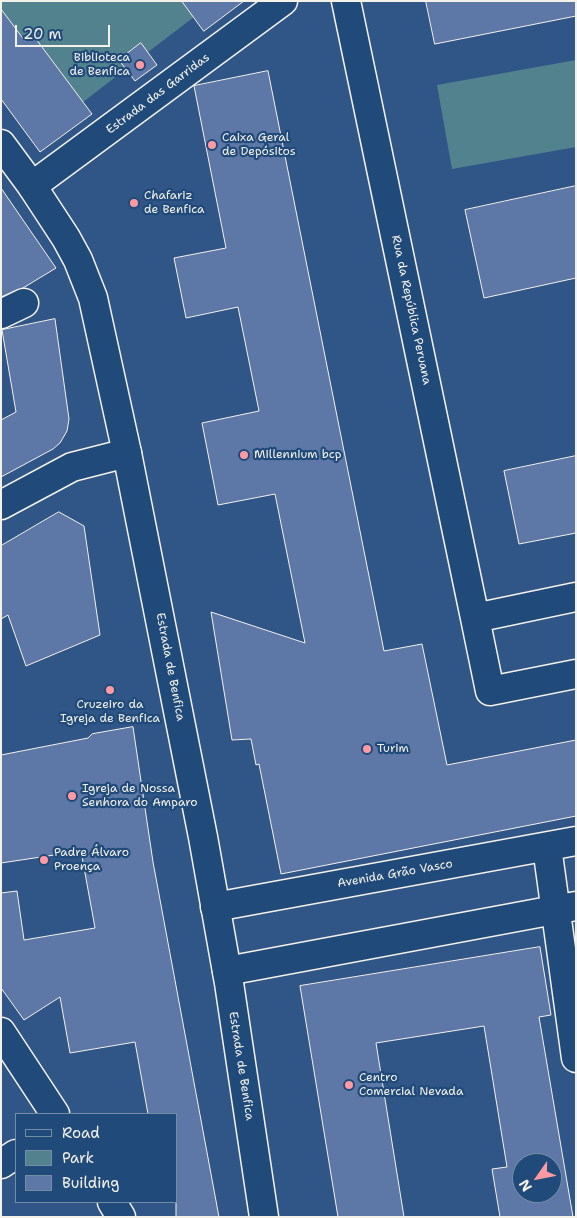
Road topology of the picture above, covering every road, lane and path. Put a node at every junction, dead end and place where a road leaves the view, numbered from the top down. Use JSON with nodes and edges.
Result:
{"nodes":[{"id":1,"x":283,"y":1,"type":"edge"},
{"id":2,"x":346,"y":1,"type":"edge"},
{"id":3,"x":1,"y":144,"type":"edge"},
{"id":4,"x":32,"y":186,"type":"junction"},
{"id":5,"x":127,"y":453,"type":"junction"},
{"id":6,"x":1,"y":505,"type":"edge"},
{"id":7,"x":576,"y":597,"type":"edge"},
{"id":8,"x":475,"y":618,"type":"junction"},
{"id":9,"x":576,"y":674,"type":"edge"},
{"id":10,"x":576,"y":841,"type":"edge"},
{"id":11,"x":547,"y":847,"type":"junction"},
{"id":12,"x":215,"y":907,"type":"junction"},
{"id":13,"x":566,"y":908,"type":"edge"},
{"id":14,"x":227,"y":972,"type":"junction"},
{"id":15,"x":1,"y":1032,"type":"edge"},
{"id":16,"x":576,"y":1058,"type":"edge"},
{"id":17,"x":54,"y":1113,"type":"edge"},
{"id":18,"x":15,"y":1155,"type":"edge"},
{"id":19,"x":1,"y":1164,"type":"edge"},
{"id":20,"x":113,"y":1203,"type":"edge"},
{"id":21,"x":120,"y":1217,"type":"edge"},
{"id":22,"x":264,"y":1217,"type":"edge"}],
"edges":[{"from":1,"to":4,"type":"street","name":"Estrada das Garridas"},
{"from":2,"to":8,"type":"street","name":"Rua da República Peruana"},
{"from":3,"to":4,"type":"street","name":"Estrada de Benfica"},
{"from":4,"to":5,"type":"street","name":"Estrada de Benfica"},
{"from":5,"to":6,"type":"street"},
{"from":5,"to":12,"type":"street","name":"Estrada de Benfica"},
{"from":7,"to":8,"type":"street"},
{"from":8,"to":9,"type":"street","name":"Rua da República Peruana"},
{"from":10,"to":11,"type":"street","name":"Avenida Grão Vasco"},
{"from":11,"to":12,"type":"street","name":"Avenida Grão Vasco"},
{"from":11,"to":13,"type":"street"},
{"from":12,"to":14,"type":"street","name":"Estrada de Benfica"},
{"from":13,"to":14,"type":"street"},
{"from":13,"to":16,"type":"street"},
{"from":14,"to":22,"type":"street","name":"Estrada de Benfica"},
{"from":15,"to":17,"type":"street"},
{"from":18,"to":19,"type":"street"},
{"from":20,"to":21,"type":"street"}]}
